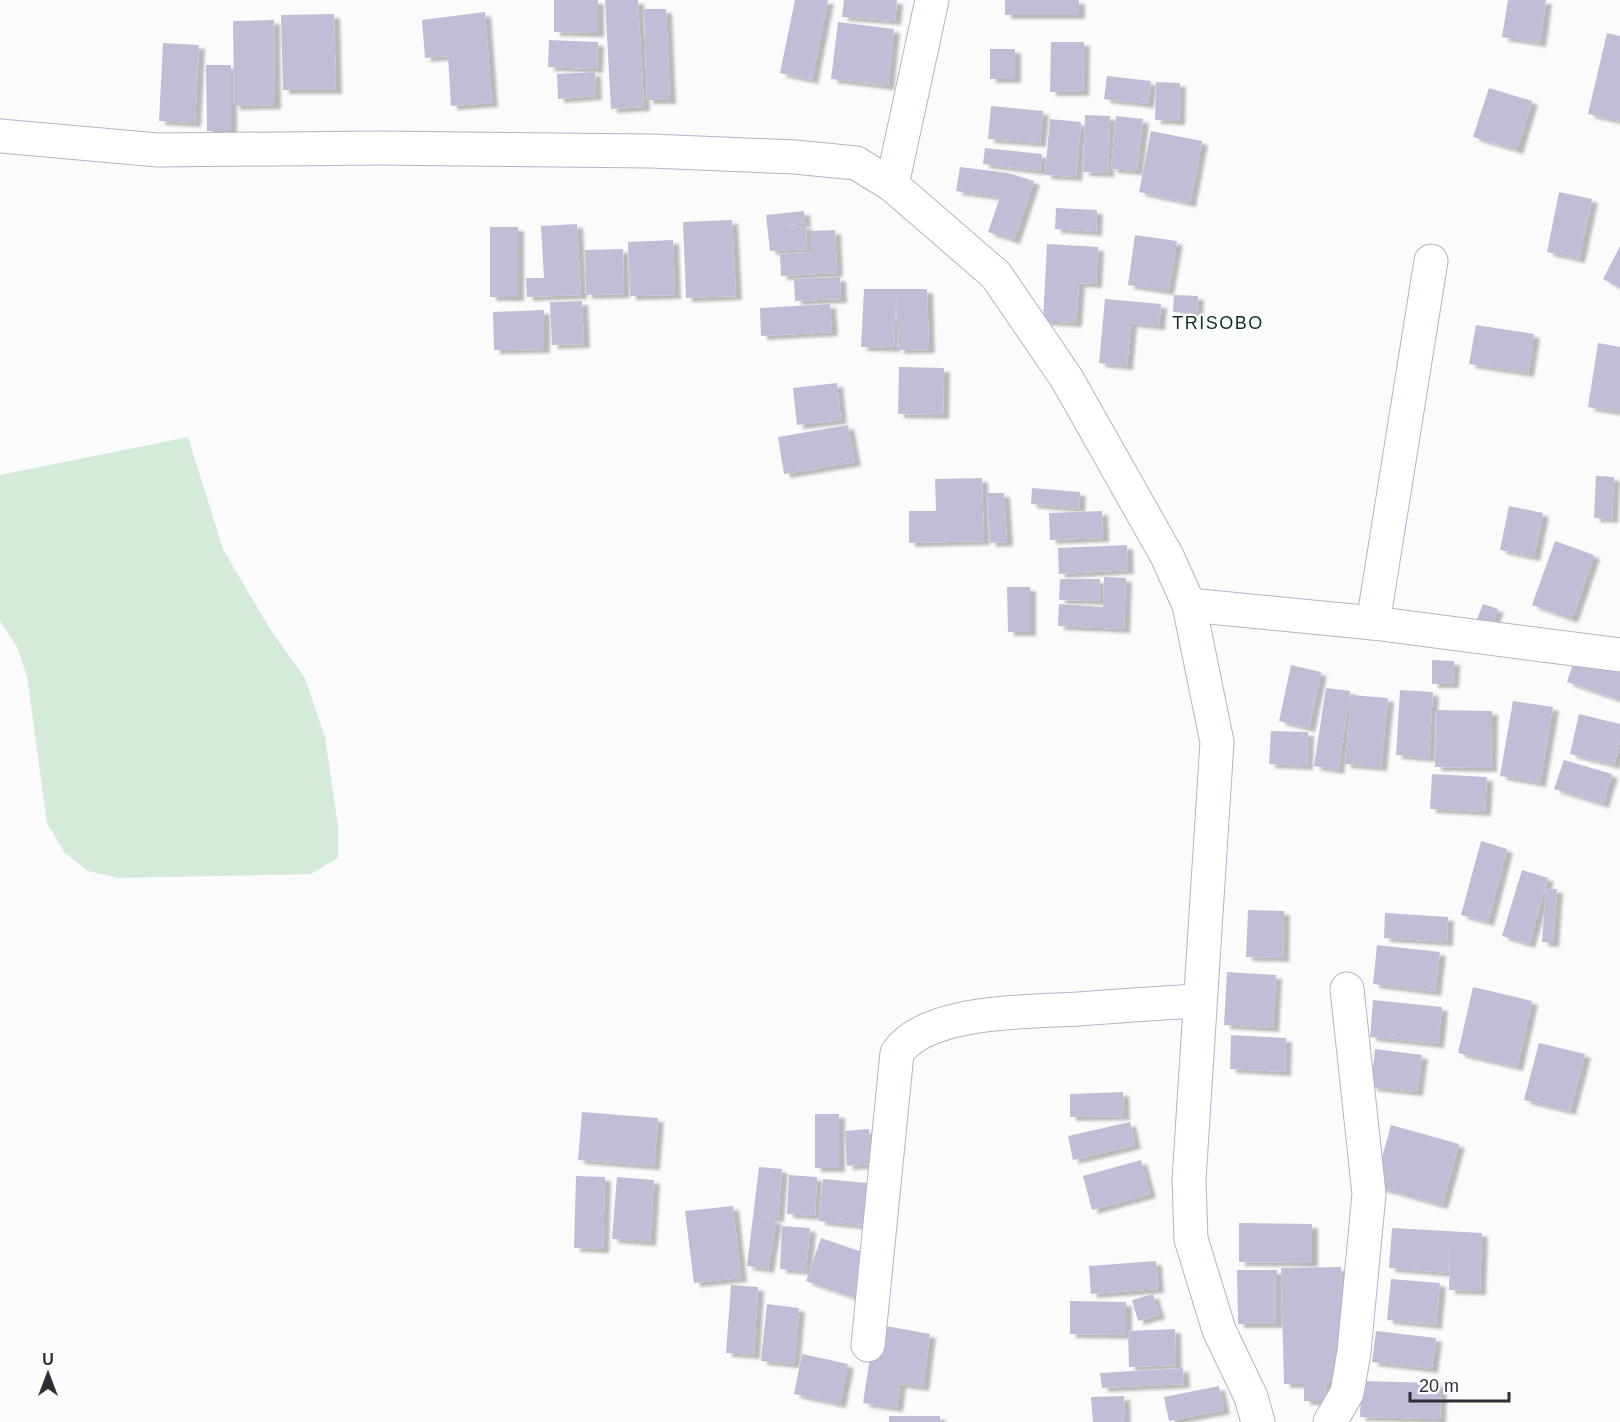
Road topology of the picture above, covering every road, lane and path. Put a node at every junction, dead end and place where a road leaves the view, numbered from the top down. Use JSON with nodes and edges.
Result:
{"nodes":[{"id":1,"x":932,"y":0,"type":"edge"},
{"id":2,"x":0,"y":136,"type":"edge"},
{"id":3,"x":892,"y":185,"type":"junction"},
{"id":4,"x":1431,"y":261,"type":"dead end"},
{"id":5,"x":1189,"y":605,"type":"junction"},
{"id":6,"x":1373,"y":623,"type":"junction"},
{"id":7,"x":1620,"y":655,"type":"edge"},
{"id":8,"x":1347,"y":989,"type":"dead end"},
{"id":9,"x":1199,"y":1001,"type":"junction"},
{"id":10,"x":868,"y":1346,"type":"dead end"},
{"id":11,"x":1258,"y":1422,"type":"edge"},
{"id":12,"x":1330,"y":1422,"type":"edge"}],
"edges":[{"from":1,"to":3,"type":"street"},
{"from":2,"to":3,"type":"street"},
{"from":3,"to":5,"type":"street"},
{"from":4,"to":6,"type":"street"},
{"from":5,"to":6,"type":"street"},
{"from":5,"to":9,"type":"street"},
{"from":6,"to":7,"type":"street"},
{"from":8,"to":12,"type":"street"},
{"from":9,"to":10,"type":"street"},
{"from":9,"to":11,"type":"street"}]}
